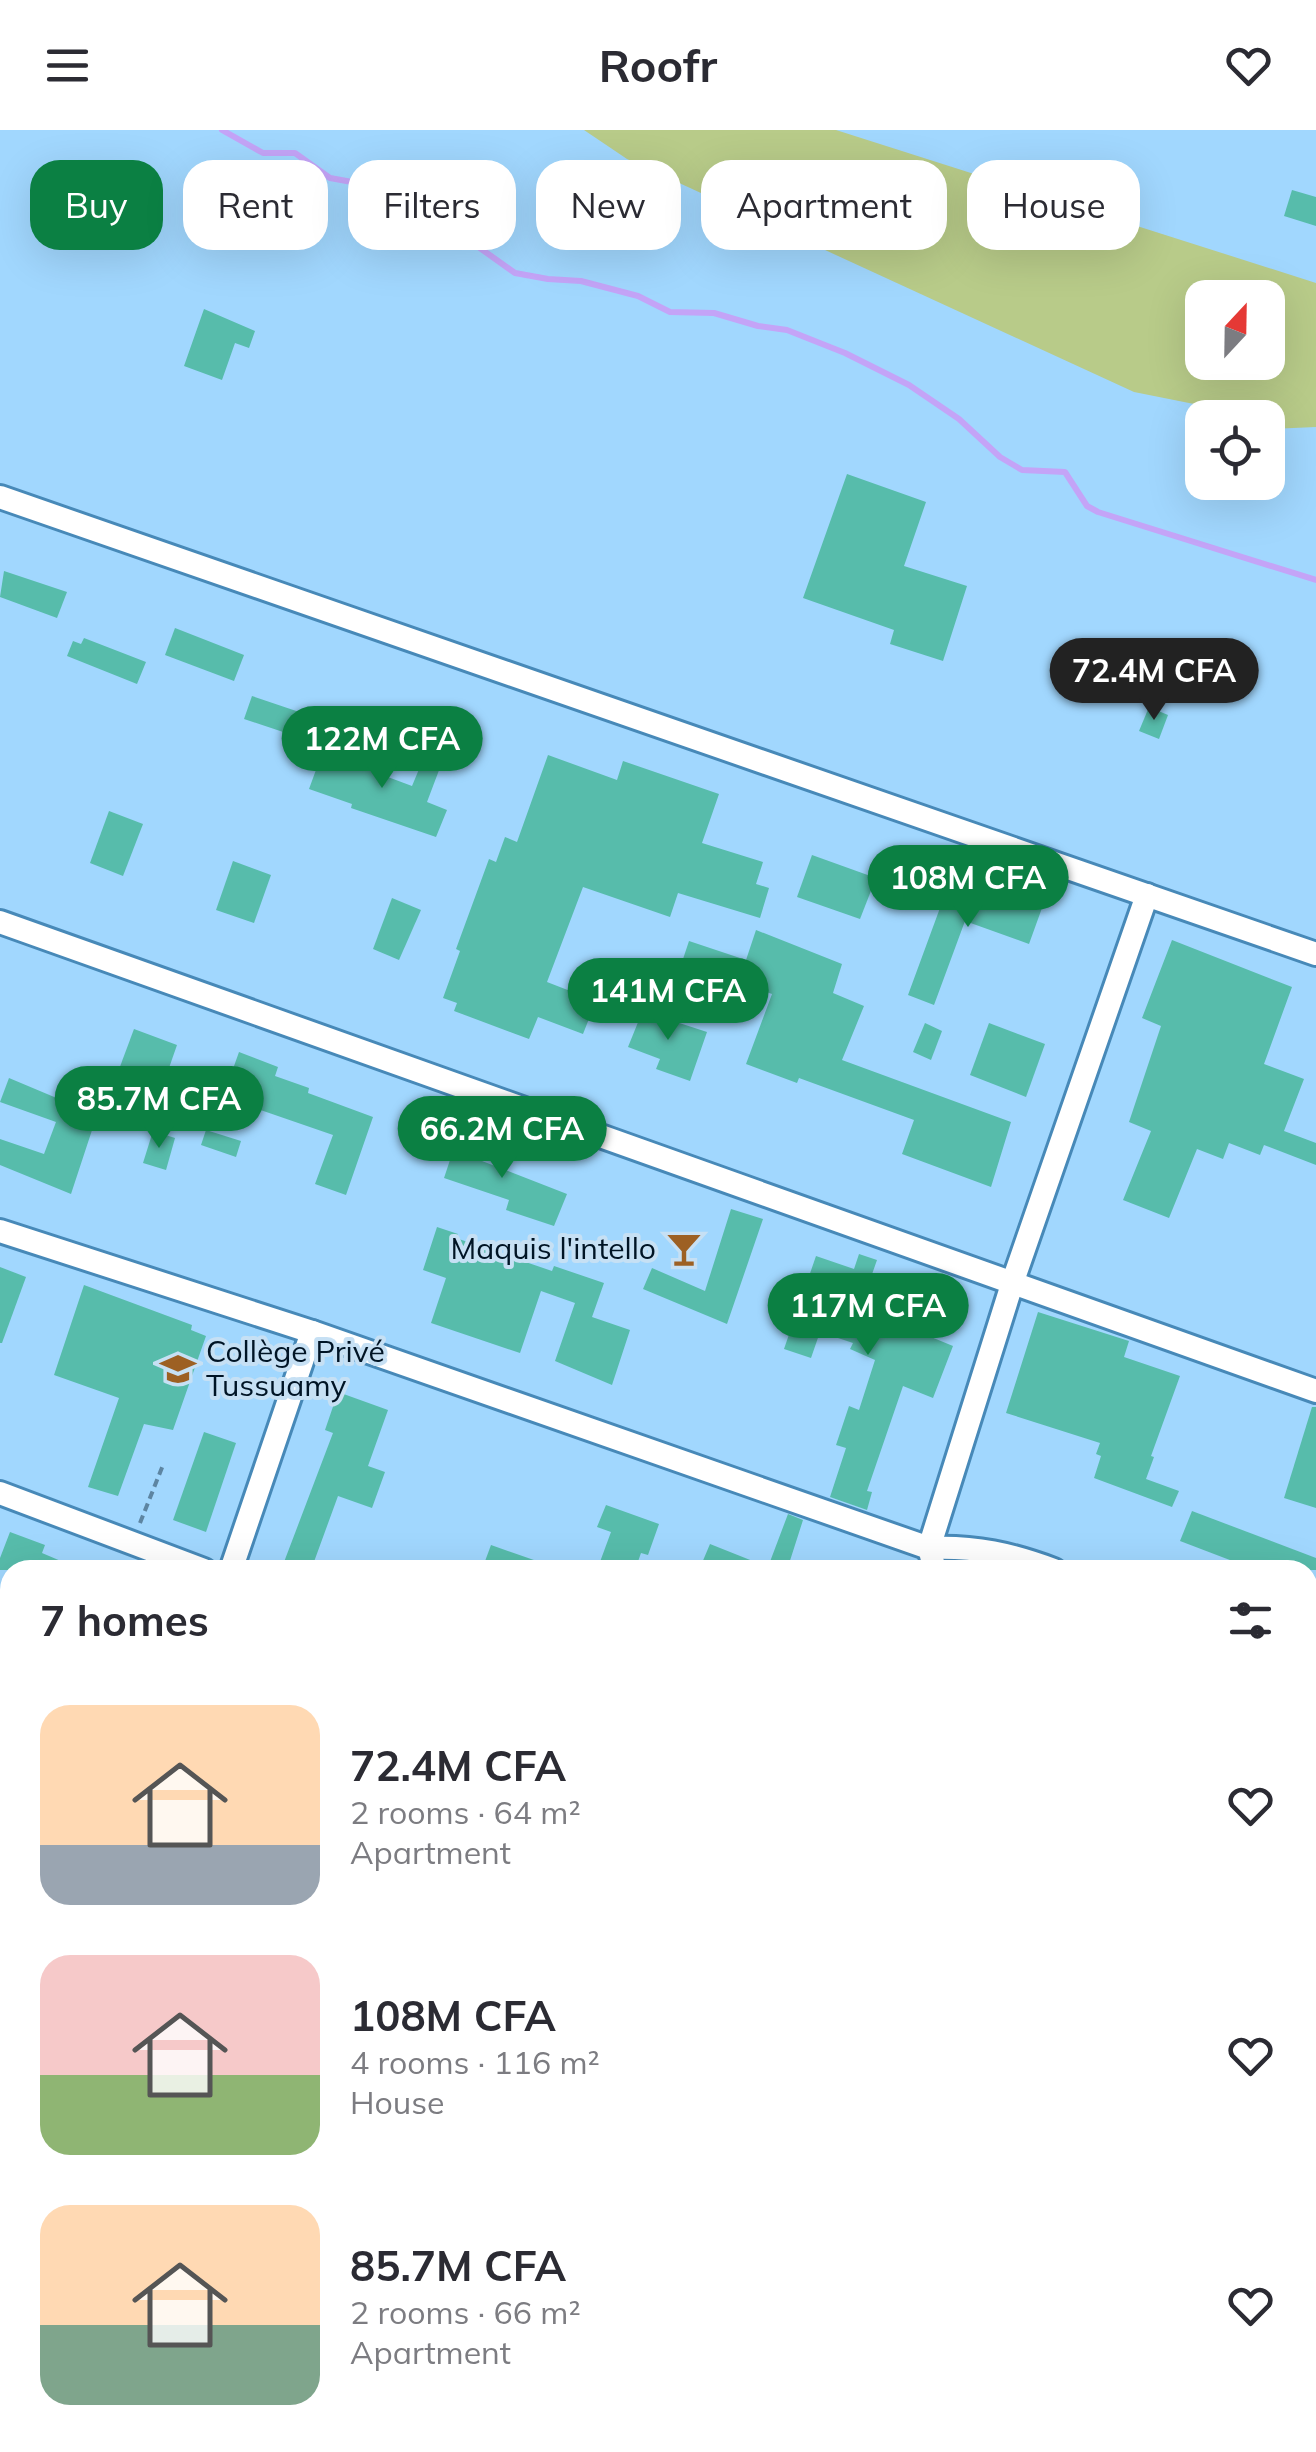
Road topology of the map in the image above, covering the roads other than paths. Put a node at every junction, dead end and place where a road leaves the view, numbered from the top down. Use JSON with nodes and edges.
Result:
{"nodes":[{"id":1,"x":0,"y":498,"type":"edge"},
{"id":2,"x":1147,"y":894,"type":"junction"},
{"id":3,"x":0,"y":922,"type":"edge"},
{"id":4,"x":1316,"y":954,"type":"edge"},
{"id":5,"x":0,"y":1231,"type":"edge"},
{"id":6,"x":1013,"y":1281,"type":"junction"},
{"id":7,"x":312,"y":1332,"type":"junction"},
{"id":8,"x":1316,"y":1391,"type":"edge"},
{"id":9,"x":0,"y":1493,"type":"edge"},
{"id":10,"x":932,"y":1559,"type":"edge"},
{"id":11,"x":179,"y":1560,"type":"edge"},
{"id":12,"x":234,"y":1560,"type":"edge"},
{"id":13,"x":1026,"y":1560,"type":"edge"}],
"edges":[{"from":1,"to":2,"type":"street"},
{"from":2,"to":4,"type":"street"},
{"from":2,"to":6,"type":"street"},
{"from":3,"to":6,"type":"street"},
{"from":5,"to":7,"type":"street"},
{"from":6,"to":8,"type":"street"},
{"from":6,"to":10,"type":"street"},
{"from":7,"to":10,"type":"street"},
{"from":7,"to":12,"type":"street"},
{"from":9,"to":11,"type":"street"},
{"from":10,"to":13,"type":"street"}]}
